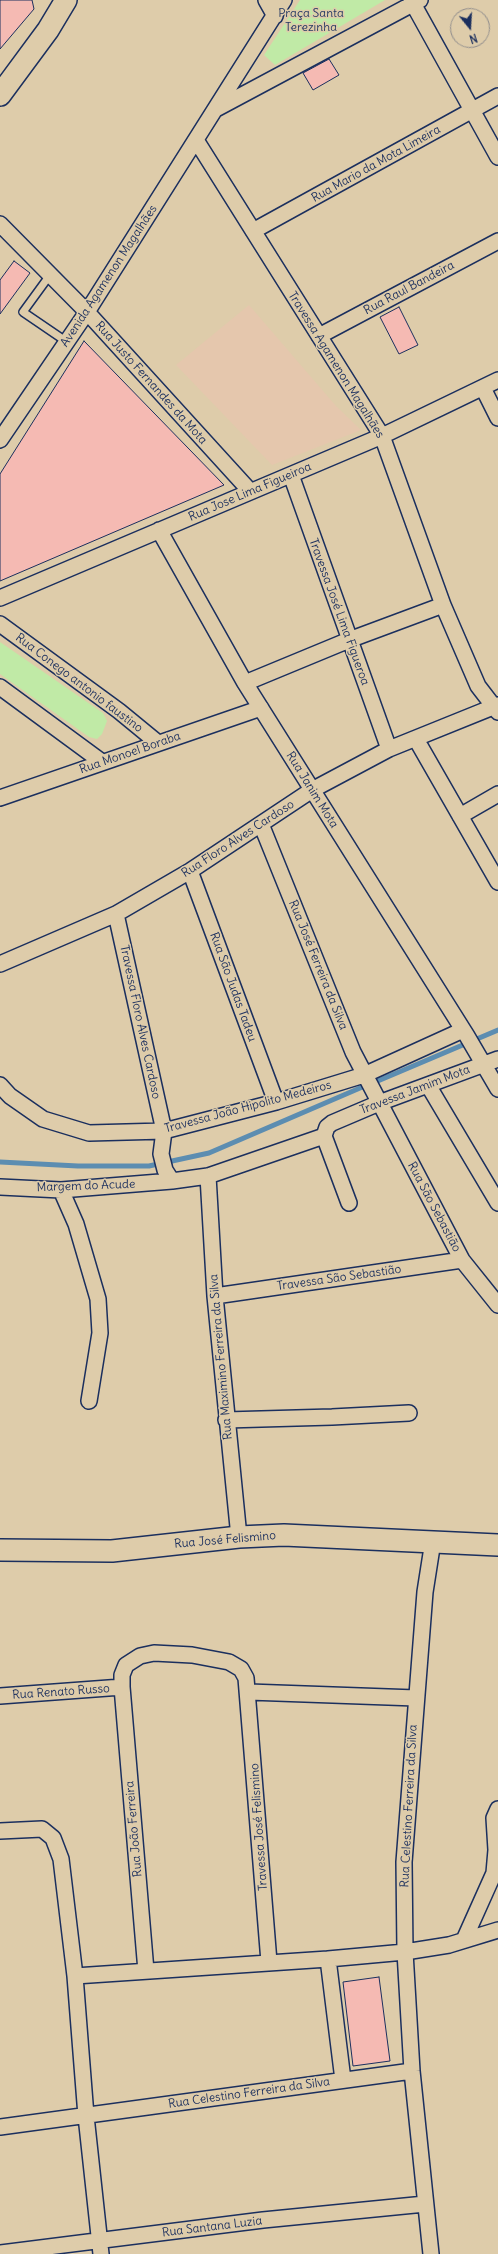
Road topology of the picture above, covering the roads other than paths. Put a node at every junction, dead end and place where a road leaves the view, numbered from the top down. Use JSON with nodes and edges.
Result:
{"nodes":[{"id":1,"x":66,"y":0,"type":"edge"},
{"id":2,"x":266,"y":0,"type":"edge"},
{"id":3,"x":284,"y":0,"type":"edge"},
{"id":4,"x":415,"y":1,"type":"edge"},
{"id":5,"x":275,"y":16,"type":"junction"},
{"id":6,"x":0,"y":95,"type":"edge"},
{"id":7,"x":498,"y":96,"type":"edge"},
{"id":8,"x":215,"y":109,"type":"junction"},
{"id":9,"x":472,"y":110,"type":"junction"},
{"id":10,"x":196,"y":140,"type":"junction"},
{"id":11,"x":498,"y":157,"type":"edge"},
{"id":12,"x":0,"y":224,"type":"edge"},
{"id":13,"x":253,"y":231,"type":"junction"},
{"id":14,"x":498,"y":241,"type":"edge"},
{"id":15,"x":50,"y":275,"type":"junction"},
{"id":16,"x":87,"y":312,"type":"junction"},
{"id":17,"x":319,"y":336,"type":"junction"},
{"id":18,"x":67,"y":342,"type":"junction"},
{"id":19,"x":498,"y":380,"type":"edge"},
{"id":20,"x":483,"y":388,"type":"junction"},
{"id":21,"x":498,"y":418,"type":"edge"},
{"id":22,"x":382,"y":436,"type":"junction"},
{"id":23,"x":0,"y":440,"type":"edge"},
{"id":24,"x":291,"y":475,"type":"junction"},
{"id":25,"x":250,"y":491,"type":"junction"},
{"id":26,"x":159,"y":530,"type":"junction"},
{"id":27,"x":0,"y":598,"type":"edge"},
{"id":28,"x":443,"y":605,"type":"junction"},
{"id":29,"x":0,"y":624,"type":"edge"},
{"id":30,"x":348,"y":640,"type":"junction"},
{"id":31,"x":245,"y":683,"type":"junction"},
{"id":32,"x":0,"y":687,"type":"edge"},
{"id":33,"x":261,"y":708,"type":"junction"},
{"id":34,"x":497,"y":708,"type":"edge"},
{"id":35,"x":416,"y":739,"type":"junction"},
{"id":36,"x":158,"y":744,"type":"junction"},
{"id":37,"x":388,"y":749,"type":"junction"},
{"id":38,"x":102,"y":762,"type":"junction"},
{"id":39,"x":312,"y":790,"type":"junction"},
{"id":40,"x":498,"y":794,"type":"edge"},
{"id":41,"x":0,"y":798,"type":"edge"},
{"id":42,"x":460,"y":816,"type":"junction"},
{"id":43,"x":261,"y":824,"type":"junction"},
{"id":44,"x":190,"y":871,"type":"junction"},
{"id":45,"x":498,"y":882,"type":"edge"},
{"id":46,"x":116,"y":914,"type":"junction"},
{"id":47,"x":0,"y":964,"type":"edge"},
{"id":48,"x":468,"y":1038,"type":"junction"},
{"id":49,"x":498,"y":1059,"type":"edge"},
{"id":50,"x":483,"y":1064,"type":"junction"},
{"id":51,"x":364,"y":1075,"type":"junction"},
{"id":52,"x":428,"y":1084,"type":"junction"},
{"id":53,"x":0,"y":1085,"type":"edge"},
{"id":54,"x":498,"y":1089,"type":"edge"},
{"id":55,"x":276,"y":1102,"type":"junction"},
{"id":56,"x":379,"y":1103,"type":"junction"},
{"id":57,"x":164,"y":1131,"type":"junction"},
{"id":58,"x":324,"y":1136,"type":"junction"},
{"id":59,"x":169,"y":1176,"type":"junction"},
{"id":60,"x":208,"y":1176,"type":"junction"},
{"id":61,"x":0,"y":1187,"type":"edge"},
{"id":62,"x":60,"y":1190,"type":"junction"},
{"id":63,"x":349,"y":1203,"type":"dead end"},
{"id":64,"x":498,"y":1203,"type":"edge"},
{"id":65,"x":462,"y":1260,"type":"junction"},
{"id":66,"x":215,"y":1296,"type":"junction"},
{"id":67,"x":498,"y":1305,"type":"edge"},
{"id":68,"x":89,"y":1402,"type":"dead end"},
{"id":69,"x":409,"y":1413,"type":"dead end"},
{"id":70,"x":226,"y":1420,"type":"junction"},
{"id":71,"x":239,"y":1537,"type":"junction"},
{"id":72,"x":433,"y":1541,"type":"junction"},
{"id":73,"x":498,"y":1545,"type":"edge"},
{"id":74,"x":0,"y":1550,"type":"edge"},
{"id":75,"x":122,"y":1687,"type":"junction"},
{"id":76,"x":249,"y":1692,"type":"junction"},
{"id":77,"x":0,"y":1696,"type":"edge"},
{"id":78,"x":416,"y":1698,"type":"junction"},
{"id":79,"x":498,"y":1809,"type":"edge"},
{"id":80,"x":0,"y":1831,"type":"edge"},
{"id":81,"x":498,"y":1930,"type":"edge"},
{"id":82,"x":464,"y":1940,"type":"junction"},
{"id":83,"x":405,"y":1952,"type":"junction"},
{"id":84,"x":328,"y":1959,"type":"junction"},
{"id":85,"x":270,"y":1962,"type":"junction"},
{"id":86,"x":146,"y":1972,"type":"junction"},
{"id":87,"x":75,"y":1976,"type":"junction"},
{"id":88,"x":412,"y":2071,"type":"junction"},
{"id":89,"x":343,"y":2080,"type":"junction"},
{"id":90,"x":86,"y":2116,"type":"junction"},
{"id":91,"x":0,"y":2127,"type":"edge"},
{"id":92,"x":425,"y":2204,"type":"junction"},
{"id":93,"x":100,"y":2247,"type":"edge"},
{"id":94,"x":0,"y":2253,"type":"edge"},
{"id":95,"x":431,"y":2254,"type":"edge"}],
"edges":[{"from":1,"to":6,"type":"street"},
{"from":2,"to":5,"type":"street"},
{"from":3,"to":5,"type":"street","name":"Avenida Agamenon Magalhães"},
{"from":4,"to":8,"type":"street"},
{"from":4,"to":9,"type":"street"},
{"from":5,"to":8,"type":"street","name":"Avenida Agamenon Magalhães"},
{"from":7,"to":9,"type":"street","name":"Rua Mario da Mota Limeira"},
{"from":8,"to":10,"type":"street","name":"Avenida Agamenon Magalhães"},
{"from":9,"to":11,"type":"street"},
{"from":9,"to":13,"type":"street","name":"Rua Mario da Mota Limeira"},
{"from":10,"to":13,"type":"street","name":"Travessa Agamenon Magalhães"},
{"from":10,"to":16,"type":"street","name":"Avenida Agamenon Magalhães"},
{"from":12,"to":15,"type":"street","name":"Rua Justo Fernandes da Mota"},
{"from":13,"to":17,"type":"street","name":"Travessa Agamenon Magalhães"},
{"from":14,"to":17,"type":"street","name":"Rua Raul Bandeira"},
{"from":15,"to":16,"type":"street","name":"Rua Justo Fernandes da Mota"},
{"from":15,"to":18,"type":"lane"},
{"from":16,"to":18,"type":"street","name":"Avenida Agamenon Magalhães"},
{"from":16,"to":25,"type":"street","name":"Rua Justo Fernandes da Mota"},
{"from":17,"to":22,"type":"street","name":"Travessa Agamenon Magalhães"},
{"from":18,"to":23,"type":"street","name":"Avenida Agamenon Magalhães"},
{"from":19,"to":20,"type":"street","name":"Rua Jose Lima Figueiroa"},
{"from":20,"to":21,"type":"street"},
{"from":20,"to":22,"type":"street","name":"Rua Jose Lima Figueiroa"},
{"from":22,"to":24,"type":"street","name":"Rua Jose Lima Figueiroa"},
{"from":22,"to":28,"type":"street","name":"Travessa Agamenon Magalhães"},
{"from":24,"to":25,"type":"street","name":"Rua Jose Lima Figueiroa"},
{"from":24,"to":30,"type":"street","name":"Travessa José Lima Figueroa"},
{"from":25,"to":26,"type":"street","name":"Rua Jose Lima Figueiroa"},
{"from":26,"to":27,"type":"street","name":"Rua Jose Lima Figueiroa"},
{"from":26,"to":31,"type":"street","name":"Rua Janim Mota"},
{"from":28,"to":30,"type":"street"},
{"from":28,"to":34,"type":"street","name":"Travessa Agamenon Magalhães"},
{"from":29,"to":36,"type":"street","name":"Rua Conego antonio faustino"},
{"from":30,"to":31,"type":"street"},
{"from":30,"to":37,"type":"street","name":"Travessa José Lima Figueroa"},
{"from":31,"to":33,"type":"street","name":"Rua Janim Mota"},
{"from":32,"to":38,"type":"street"},
{"from":33,"to":36,"type":"street","name":"Rua Monoel Boraba"},
{"from":33,"to":39,"type":"street","name":"Rua Janim Mota"},
{"from":34,"to":35,"type":"street","name":"Rua Floro Alves Cardoso"},
{"from":35,"to":37,"type":"street","name":"Rua Floro Alves Cardoso"},
{"from":35,"to":42,"type":"street"},
{"from":36,"to":38,"type":"street","name":"Rua Monoel Boraba"},
{"from":37,"to":39,"type":"street","name":"Rua Floro Alves Cardoso"},
{"from":38,"to":41,"type":"street","name":"Rua Monoel Boraba"},
{"from":39,"to":43,"type":"street","name":"Rua Floro Alves Cardoso"},
{"from":39,"to":48,"type":"street","name":"Rua Janim Mota"},
{"from":40,"to":42,"type":"street"},
{"from":42,"to":45,"type":"street"},
{"from":43,"to":44,"type":"street","name":"Rua Floro Alves Cardoso"},
{"from":43,"to":51,"type":"street","name":"Rua José Ferreira da Silva"},
{"from":44,"to":46,"type":"street","name":"Rua Floro Alves Cardoso"},
{"from":44,"to":55,"type":"street","name":"Rua São Judas Tadeu"},
{"from":46,"to":47,"type":"street","name":"Rua Floro Alves Cardoso"},
{"from":46,"to":57,"type":"street","name":"Travessa Floro Alves Cardoso"},
{"from":48,"to":50,"type":"street","name":"Rua Janim Mota"},
{"from":48,"to":51,"type":"street","name":"Travessa João Hipolito Medeiros"},
{"from":49,"to":50,"type":"street","name":"Travessa Jamim Mota"},
{"from":50,"to":52,"type":"street","name":"Travessa Jamim Mota"},
{"from":50,"to":54,"type":"street","name":"Rua Janim Mota"},
{"from":51,"to":55,"type":"street","name":"Travessa João Hipolito Medeiros"},
{"from":51,"to":56,"type":"street","name":"Rua José Ferreira da Silva"},
{"from":52,"to":56,"type":"street","name":"Travessa Jamim Mota"},
{"from":52,"to":64,"type":"street"},
{"from":53,"to":57,"type":"street","name":"Travessa João Hipolito Medeiros"},
{"from":55,"to":57,"type":"street","name":"Travessa João Hipolito Medeiros"},
{"from":56,"to":58,"type":"street","name":"Travessa Jamim Mota"},
{"from":56,"to":65,"type":"street","name":"Rua São Sebastião"},
{"from":57,"to":59,"type":"street","name":"Travessa Floro Alves Cardoso"},
{"from":58,"to":60,"type":"street"},
{"from":58,"to":63,"type":"street"},
{"from":59,"to":60,"type":"street","name":"Margem do Acude"},
{"from":59,"to":62,"type":"street","name":"Margem do Acude"},
{"from":60,"to":66,"type":"street","name":"Rua Maximino Ferreira da Silva"},
{"from":61,"to":62,"type":"street","name":"Margem do Acude"},
{"from":62,"to":68,"type":"street"},
{"from":65,"to":66,"type":"street","name":"Travessa São Sebastião"},
{"from":65,"to":67,"type":"street","name":"Rua São Sebastião"},
{"from":66,"to":70,"type":"street","name":"Rua Maximino Ferreira da Silva"},
{"from":69,"to":70,"type":"street"},
{"from":70,"to":71,"type":"street","name":"Rua Maximino Ferreira da Silva"},
{"from":71,"to":72,"type":"street","name":"Rua José Felismino"},
{"from":71,"to":74,"type":"street","name":"Rua José Felismino"},
{"from":72,"to":73,"type":"street","name":"Rua José Felismino"},
{"from":72,"to":78,"type":"street","name":"Rua Celestino Ferreira da Silva"},
{"from":75,"to":76,"type":"street","name":"Rua João Ferreira"},
{"from":75,"to":77,"type":"street","name":"Rua Renato Russo"},
{"from":75,"to":86,"type":"street","name":"Rua João Ferreira"},
{"from":76,"to":78,"type":"street"},
{"from":76,"to":85,"type":"street","name":"Travessa José Felismino"},
{"from":78,"to":83,"type":"street","name":"Rua Celestino Ferreira da Silva"},
{"from":79,"to":82,"type":"street"},
{"from":80,"to":87,"type":"street"},
{"from":81,"to":82,"type":"street"},
{"from":82,"to":83,"type":"street"},
{"from":83,"to":84,"type":"street"},
{"from":83,"to":88,"type":"street","name":"Rua Celestino Ferreira da Silva"},
{"from":84,"to":85,"type":"street"},
{"from":84,"to":89,"type":"street"},
{"from":85,"to":86,"type":"street"},
{"from":86,"to":87,"type":"street"},
{"from":87,"to":90,"type":"street"},
{"from":88,"to":89,"type":"street","name":"Rua Celestino Ferreira da Silva"},
{"from":88,"to":92,"type":"street","name":"Rua Celestino Ferreira da Silva"},
{"from":89,"to":90,"type":"street","name":"Rua Celestino Ferreira da Silva"},
{"from":90,"to":91,"type":"street","name":"Rua Celestino Ferreira da Silva"},
{"from":90,"to":93,"type":"street"},
{"from":92,"to":93,"type":"street","name":"Rua Santana Luzia"},
{"from":92,"to":95,"type":"street","name":"Rua Celestino Ferreira da Silva"},
{"from":93,"to":94,"type":"street","name":"Rua Santana Luzia"}]}
